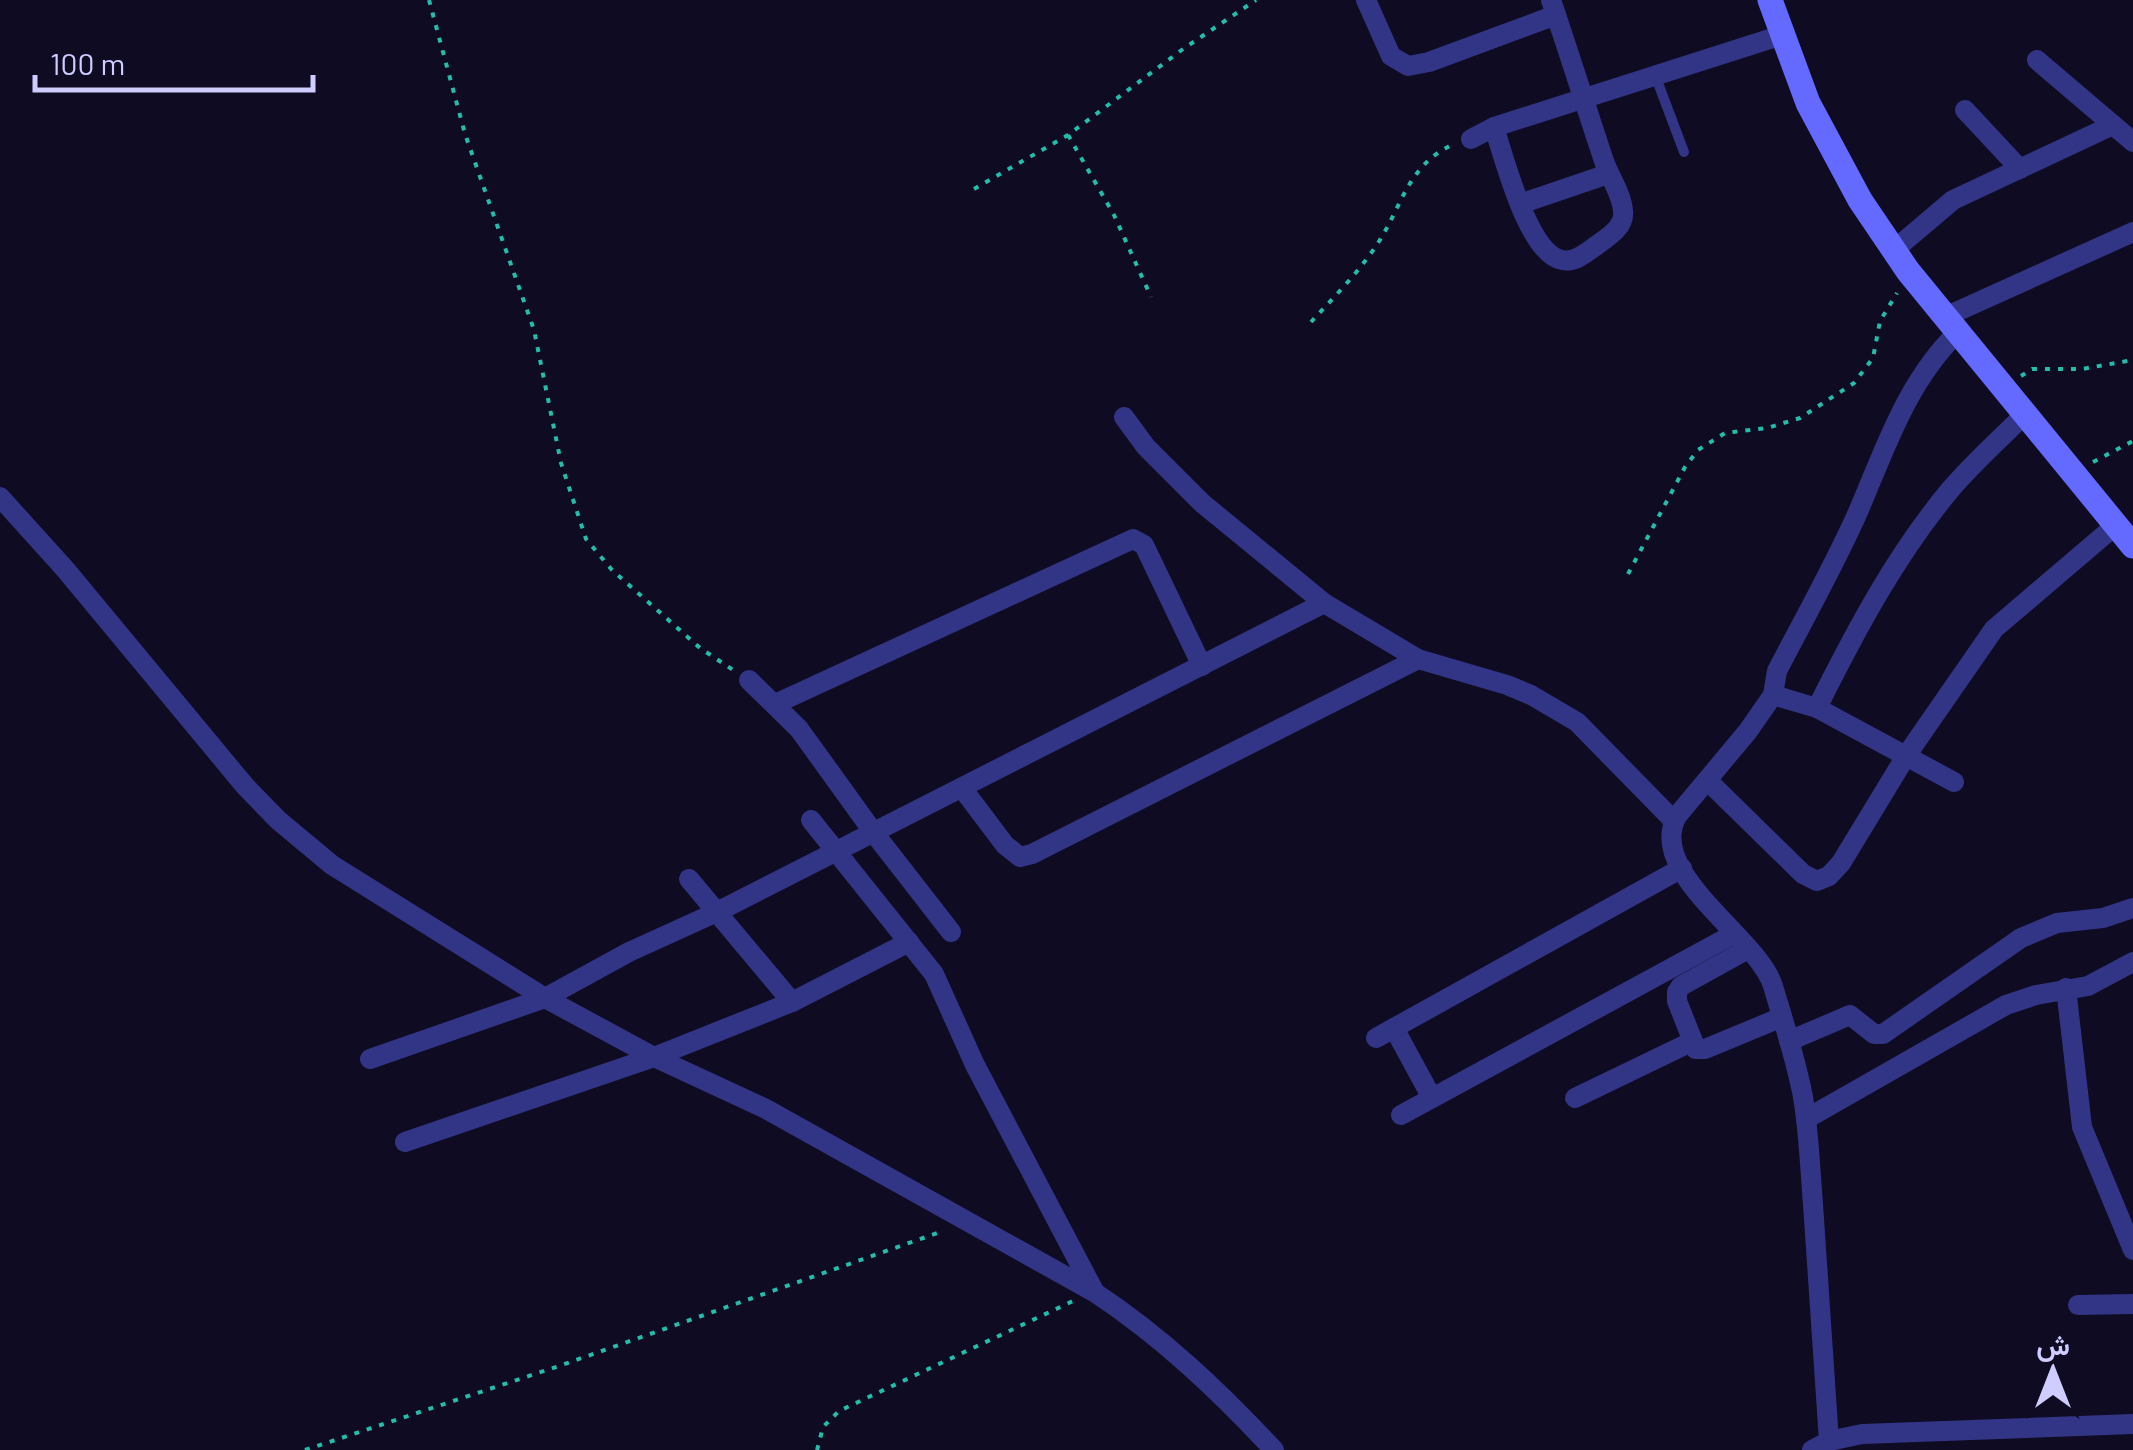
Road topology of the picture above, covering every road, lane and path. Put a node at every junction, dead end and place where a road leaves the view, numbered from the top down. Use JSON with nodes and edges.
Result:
{"nodes":[{"id":1,"x":429,"y":0,"type":"edge"},
{"id":2,"x":1256,"y":0,"type":"edge"},
{"id":3,"x":1366,"y":0,"type":"edge"},
{"id":4,"x":1770,"y":0,"type":"edge"},
{"id":5,"x":1553,"y":8,"type":"edge"},
{"id":6,"x":1782,"y":35,"type":"junction"},
{"id":7,"x":2037,"y":60,"type":"dead end"},
{"id":8,"x":1654,"y":74,"type":"junction"},
{"id":9,"x":1583,"y":96,"type":"junction"},
{"id":10,"x":1965,"y":110,"type":"dead end"},
{"id":11,"x":2112,"y":125,"type":"junction"},
{"id":12,"x":1494,"y":127,"type":"junction"},
{"id":13,"x":1068,"y":134,"type":"junction"},
{"id":14,"x":1471,"y":139,"type":"joint"},
{"id":15,"x":2133,"y":142,"type":"edge"},
{"id":16,"x":1684,"y":152,"type":"dead end"},
{"id":17,"x":2020,"y":169,"type":"junction"},
{"id":18,"x":1608,"y":174,"type":"junction"},
{"id":19,"x":974,"y":189,"type":"dead end"},
{"id":20,"x":1520,"y":204,"type":"junction"},
{"id":21,"x":2133,"y":232,"type":"edge"},
{"id":22,"x":1901,"y":261,"type":"junction"},
{"id":23,"x":1150,"y":297,"type":"dead end"},
{"id":24,"x":1311,"y":322,"type":"dead end"},
{"id":25,"x":1953,"y":324,"type":"junction"},
{"id":26,"x":2133,"y":360,"type":"edge"},
{"id":27,"x":2005,"y":387,"type":"junction"},
{"id":28,"x":2026,"y":413,"type":"junction"},
{"id":29,"x":1124,"y":417,"type":"dead end"},
{"id":30,"x":2133,"y":441,"type":"edge"},
{"id":31,"x":2073,"y":471,"type":"junction"},
{"id":32,"x":0,"y":498,"type":"edge"},
{"id":33,"x":2116,"y":524,"type":"junction"},
{"id":34,"x":2133,"y":546,"type":"edge"},
{"id":35,"x":1628,"y":574,"type":"dead end"},
{"id":36,"x":1324,"y":604,"type":"junction"},
{"id":37,"x":1418,"y":659,"type":"junction"},
{"id":38,"x":1202,"y":666,"type":"junction"},
{"id":39,"x":749,"y":680,"type":"joint"},
{"id":40,"x":1773,"y":694,"type":"junction"},
{"id":41,"x":775,"y":704,"type":"junction"},
{"id":42,"x":1817,"y":708,"type":"junction"},
{"id":43,"x":1906,"y":756,"type":"junction"},
{"id":44,"x":1708,"y":781,"type":"junction"},
{"id":45,"x":1954,"y":782,"type":"dead end"},
{"id":46,"x":962,"y":788,"type":"junction"},
{"id":47,"x":810,"y":820,"type":"dead end"},
{"id":48,"x":1674,"y":821,"type":"junction"},
{"id":49,"x":874,"y":833,"type":"junction"},
{"id":50,"x":836,"y":852,"type":"junction"},
{"id":51,"x":1682,"y":868,"type":"junction"},
{"id":52,"x":689,"y":880,"type":"dead end"},
{"id":53,"x":2133,"y":908,"type":"edge"},
{"id":54,"x":717,"y":912,"type":"junction"},
{"id":55,"x":951,"y":932,"type":"dead end"},
{"id":56,"x":909,"y":942,"type":"junction"},
{"id":57,"x":1741,"y":942,"type":"junction"},
{"id":58,"x":2133,"y":962,"type":"edge"},
{"id":59,"x":2066,"y":988,"type":"junction"},
{"id":60,"x":545,"y":998,"type":"junction"},
{"id":61,"x":792,"y":1002,"type":"junction"},
{"id":62,"x":1782,"y":1017,"type":"junction"},
{"id":63,"x":1692,"y":1042,"type":"junction"},
{"id":64,"x":1788,"y":1042,"type":"junction"},
{"id":65,"x":654,"y":1056,"type":"junction"},
{"id":66,"x":370,"y":1059,"type":"dead end"},
{"id":67,"x":1432,"y":1098,"type":"junction"},
{"id":68,"x":1575,"y":1098,"type":"dead end"},
{"id":69,"x":1401,"y":1115,"type":"dead end"},
{"id":70,"x":1806,"y":1119,"type":"junction"},
{"id":71,"x":405,"y":1142,"type":"dead end"},
{"id":72,"x":963,"y":1218,"type":"junction"},
{"id":73,"x":2133,"y":1250,"type":"edge"},
{"id":74,"x":1094,"y":1292,"type":"junction"},
{"id":75,"x":2133,"y":1304,"type":"edge"},
{"id":76,"x":2078,"y":1305,"type":"dead end"},
{"id":77,"x":2133,"y":1424,"type":"edge"},
{"id":78,"x":1820,"y":1446,"type":"edge"},
{"id":79,"x":305,"y":1450,"type":"edge"},
{"id":80,"x":817,"y":1450,"type":"edge"},
{"id":81,"x":1274,"y":1450,"type":"edge"}],
"edges":[{"from":1,"to":39,"type":"path"},
{"from":2,"to":13,"type":"path"},
{"from":3,"to":5,"type":"street"},
{"from":4,"to":6,"type":"street"},
{"from":5,"to":9,"type":"street"},
{"from":6,"to":8,"type":"street"},
{"from":6,"to":22,"type":"street"},
{"from":7,"to":11,"type":"street"},
{"from":8,"to":9,"type":"street"},
{"from":8,"to":16,"type":"lane"},
{"from":9,"to":12,"type":"street"},
{"from":9,"to":18,"type":"street"},
{"from":10,"to":17,"type":"street"},
{"from":11,"to":15,"type":"street"},
{"from":11,"to":17,"type":"street"},
{"from":12,"to":14,"type":"street"},
{"from":12,"to":20,"type":"street"},
{"from":13,"to":19,"type":"path"},
{"from":13,"to":23,"type":"path"},
{"from":14,"to":24,"type":"path"},
{"from":17,"to":22,"type":"street"},
{"from":18,"to":20,"type":"street"},
{"from":18,"to":20,"type":"street"},
{"from":21,"to":25,"type":"street"},
{"from":22,"to":25,"type":"street"},
{"from":22,"to":35,"type":"path"},
{"from":25,"to":27,"type":"street"},
{"from":25,"to":40,"type":"street"},
{"from":26,"to":27,"type":"path"},
{"from":27,"to":28,"type":"street"},
{"from":28,"to":31,"type":"street"},
{"from":28,"to":42,"type":"street"},
{"from":29,"to":36,"type":"street"},
{"from":30,"to":31,"type":"path"},
{"from":31,"to":33,"type":"street"},
{"from":32,"to":60,"type":"street"},
{"from":33,"to":34,"type":"street"},
{"from":33,"to":43,"type":"street"},
{"from":36,"to":37,"type":"street"},
{"from":36,"to":38,"type":"street"},
{"from":37,"to":46,"type":"street"},
{"from":37,"to":48,"type":"street"},
{"from":38,"to":41,"type":"street"},
{"from":38,"to":46,"type":"street"},
{"from":39,"to":41,"type":"street"},
{"from":40,"to":42,"type":"street"},
{"from":40,"to":44,"type":"street"},
{"from":41,"to":49,"type":"street"},
{"from":42,"to":43,"type":"street"},
{"from":43,"to":44,"type":"street"},
{"from":43,"to":45,"type":"street"},
{"from":44,"to":48,"type":"street"},
{"from":46,"to":49,"type":"street"},
{"from":47,"to":50,"type":"street"},
{"from":48,"to":51,"type":"street"},
{"from":49,"to":50,"type":"street"},
{"from":49,"to":55,"type":"street"},
{"from":50,"to":54,"type":"street"},
{"from":50,"to":56,"type":"street"},
{"from":51,"to":57,"type":"street"},
{"from":51,"to":67,"type":"street"},
{"from":52,"to":54,"type":"street"},
{"from":53,"to":64,"type":"street"},
{"from":54,"to":60,"type":"street"},
{"from":54,"to":61,"type":"street"},
{"from":56,"to":61,"type":"street"},
{"from":56,"to":74,"type":"street"},
{"from":57,"to":62,"type":"street"},
{"from":57,"to":63,"type":"street"},
{"from":57,"to":67,"type":"street"},
{"from":58,"to":59,"type":"street"},
{"from":59,"to":70,"type":"street"},
{"from":59,"to":73,"type":"street"},
{"from":60,"to":65,"type":"street"},
{"from":60,"to":66,"type":"street"},
{"from":61,"to":65,"type":"street"},
{"from":62,"to":63,"type":"street"},
{"from":62,"to":64,"type":"street"},
{"from":63,"to":68,"type":"street"},
{"from":64,"to":70,"type":"street"},
{"from":65,"to":71,"type":"street"},
{"from":65,"to":72,"type":"street"},
{"from":67,"to":69,"type":"street"},
{"from":70,"to":78,"type":"street"},
{"from":72,"to":74,"type":"street"},
{"from":72,"to":79,"type":"path"},
{"from":74,"to":80,"type":"path"},
{"from":74,"to":81,"type":"street"},
{"from":75,"to":76,"type":"street"},
{"from":77,"to":78,"type":"street"}]}
